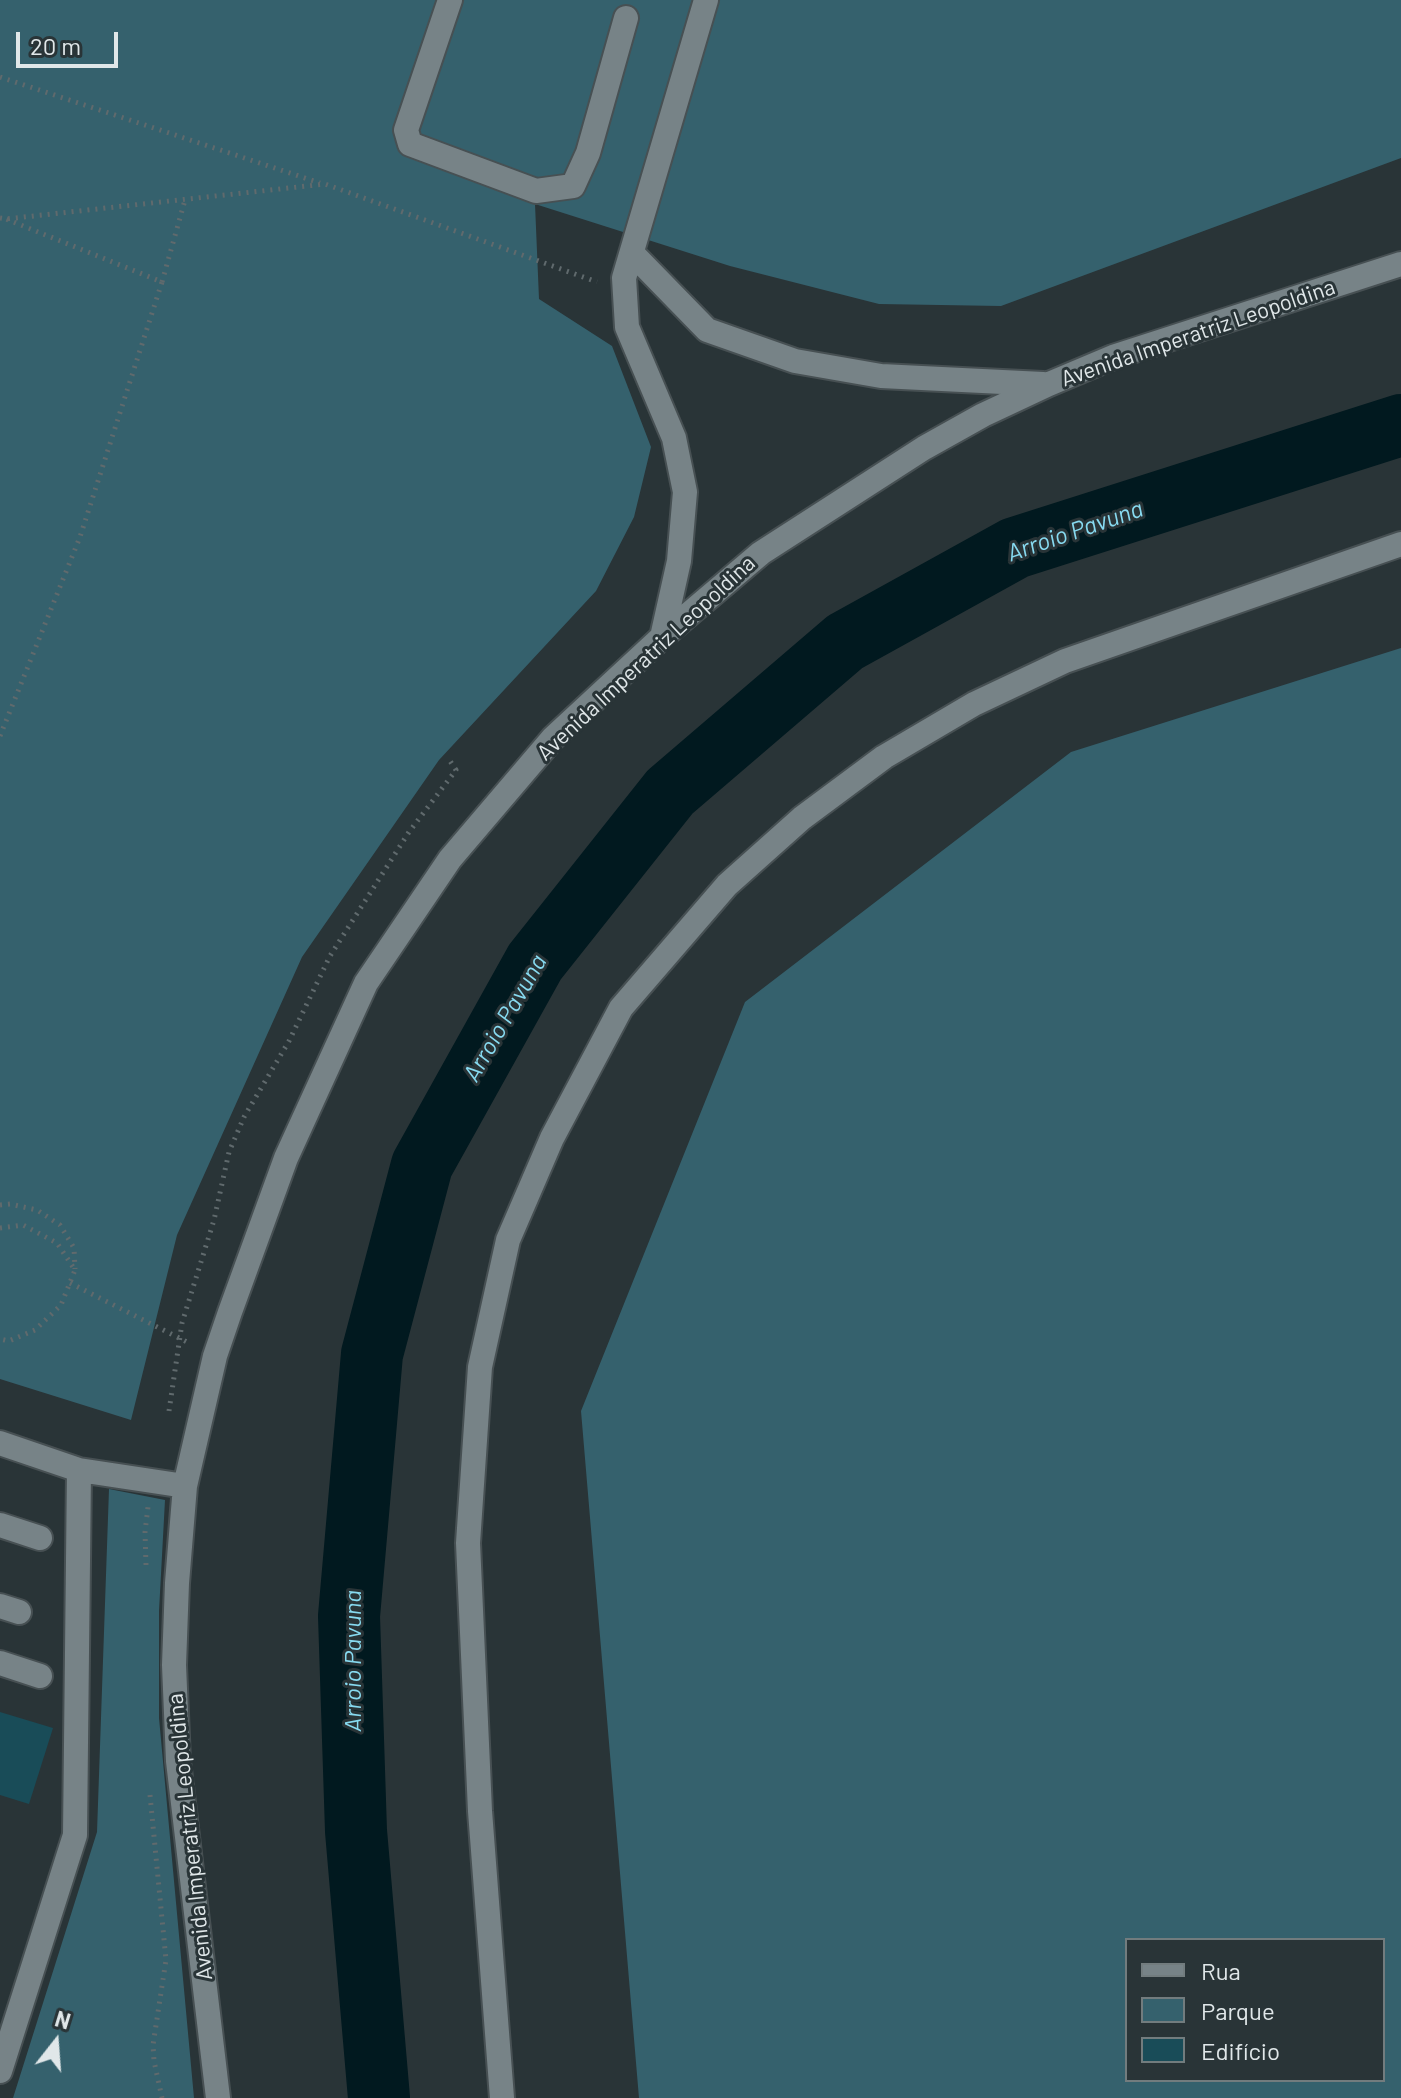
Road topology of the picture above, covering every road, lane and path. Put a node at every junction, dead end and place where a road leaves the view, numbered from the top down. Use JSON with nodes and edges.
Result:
{"nodes":[{"id":1,"x":450,"y":0,"type":"edge"},
{"id":2,"x":706,"y":0,"type":"edge"},
{"id":3,"x":626,"y":18,"type":"dead end"},
{"id":4,"x":0,"y":77,"type":"edge"},
{"id":5,"x":325,"y":184,"type":"junction"},
{"id":6,"x":185,"y":200,"type":"junction"},
{"id":7,"x":3,"y":218,"type":"edge"},
{"id":8,"x":632,"y":253,"type":"junction"},
{"id":9,"x":1401,"y":264,"type":"edge"},
{"id":10,"x":162,"y":282,"type":"junction"},
{"id":11,"x":624,"y":291,"type":"junction"},
{"id":12,"x":1049,"y":384,"type":"junction"},
{"id":13,"x":1401,"y":544,"type":"edge"},
{"id":14,"x":662,"y":637,"type":"junction"},
{"id":15,"x":0,"y":736,"type":"edge"},
{"id":16,"x":0,"y":1205,"type":"edge"},
{"id":17,"x":0,"y":1228,"type":"edge"},
{"id":18,"x":75,"y":1270,"type":"junction"},
{"id":19,"x":70,"y":1283,"type":"junction"},
{"id":20,"x":0,"y":1339,"type":"edge"},
{"id":21,"x":215,"y":1356,"type":"junction"},
{"id":22,"x":0,"y":1443,"type":"edge"},
{"id":23,"x":79,"y":1470,"type":"junction"},
{"id":24,"x":185,"y":1486,"type":"junction"},
{"id":25,"x":0,"y":1525,"type":"edge"},
{"id":26,"x":40,"y":1538,"type":"dead end"},
{"id":27,"x":0,"y":1663,"type":"edge"},
{"id":28,"x":40,"y":1676,"type":"dead end"},
{"id":29,"x":0,"y":2071,"type":"edge"},
{"id":30,"x":218,"y":2098,"type":"edge"},
{"id":31,"x":502,"y":2098,"type":"edge"}],
"edges":[{"from":1,"to":3,"type":"street"},
{"from":2,"to":8,"type":"street"},
{"from":4,"to":5,"type":"path"},
{"from":5,"to":6,"type":"path"},
{"from":5,"to":11,"type":"path"},
{"from":6,"to":7,"type":"path"},
{"from":6,"to":10,"type":"path"},
{"from":7,"to":10,"type":"path"},
{"from":8,"to":11,"type":"street"},
{"from":8,"to":12,"type":"street"},
{"from":9,"to":12,"type":"street","name":"Avenida Imperatriz Leopoldina"},
{"from":10,"to":15,"type":"path"},
{"from":11,"to":14,"type":"street"},
{"from":12,"to":14,"type":"street","name":"Avenida Imperatriz Leopoldina"},
{"from":13,"to":31,"type":"street"},
{"from":14,"to":21,"type":"street","name":"Avenida Imperatriz Leopoldina"},
{"from":16,"to":18,"type":"path"},
{"from":17,"to":18,"type":"path"},
{"from":18,"to":19,"type":"path"},
{"from":19,"to":20,"type":"path"},
{"from":19,"to":21,"type":"path"},
{"from":21,"to":24,"type":"street","name":"Avenida Imperatriz Leopoldina"},
{"from":22,"to":23,"type":"street"},
{"from":23,"to":24,"type":"street"},
{"from":23,"to":29,"type":"street"},
{"from":24,"to":30,"type":"street","name":"Avenida Imperatriz Leopoldina"},
{"from":25,"to":26,"type":"street"},
{"from":27,"to":28,"type":"street"}]}
